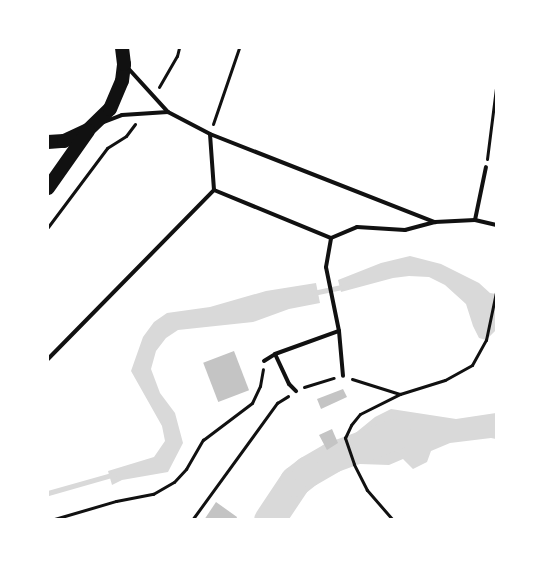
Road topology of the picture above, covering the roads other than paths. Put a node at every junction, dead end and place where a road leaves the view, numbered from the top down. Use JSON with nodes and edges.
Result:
{"nodes":[{"id":1,"x":122,"y":48,"type":"edge"},
{"id":2,"x":124,"y":64,"type":"junction"},
{"id":3,"x":168,"y":112,"type":"junction"},
{"id":4,"x":92,"y":127,"type":"junction"},
{"id":5,"x":210,"y":134,"type":"junction"},
{"id":6,"x":48,"y":142,"type":"edge"},
{"id":7,"x":486,"y":167,"type":"road end"},
{"id":8,"x":48,"y":188,"type":"edge"},
{"id":9,"x":214,"y":190,"type":"junction"},
{"id":10,"x":475,"y":220,"type":"junction"},
{"id":11,"x":435,"y":222,"type":"junction"},
{"id":12,"x":496,"y":225,"type":"edge"},
{"id":13,"x":331,"y":238,"type":"junction"},
{"id":14,"x":340,"y":331,"type":"junction"},
{"id":15,"x":275,"y":354,"type":"junction"},
{"id":16,"x":48,"y":359,"type":"edge"},
{"id":17,"x":264,"y":361,"type":"road end"},
{"id":18,"x":343,"y":376,"type":"road end"},
{"id":19,"x":296,"y":391,"type":"road end"}],
"edges":[{"from":1,"to":2,"type":"highway"},
{"from":2,"to":3,"type":"lane"},
{"from":2,"to":4,"type":"highway"},
{"from":3,"to":4,"type":"lane"},
{"from":3,"to":5,"type":"lane"},
{"from":4,"to":6,"type":"highway"},
{"from":4,"to":8,"type":"highway"},
{"from":5,"to":9,"type":"lane"},
{"from":5,"to":11,"type":"lane"},
{"from":7,"to":10,"type":"lane"},
{"from":9,"to":13,"type":"lane"},
{"from":9,"to":16,"type":"lane"},
{"from":10,"to":11,"type":"lane"},
{"from":10,"to":12,"type":"lane"},
{"from":11,"to":13,"type":"lane"},
{"from":13,"to":14,"type":"lane"},
{"from":14,"to":15,"type":"lane"},
{"from":14,"to":18,"type":"lane"},
{"from":15,"to":17,"type":"lane"},
{"from":15,"to":19,"type":"lane"}]}
